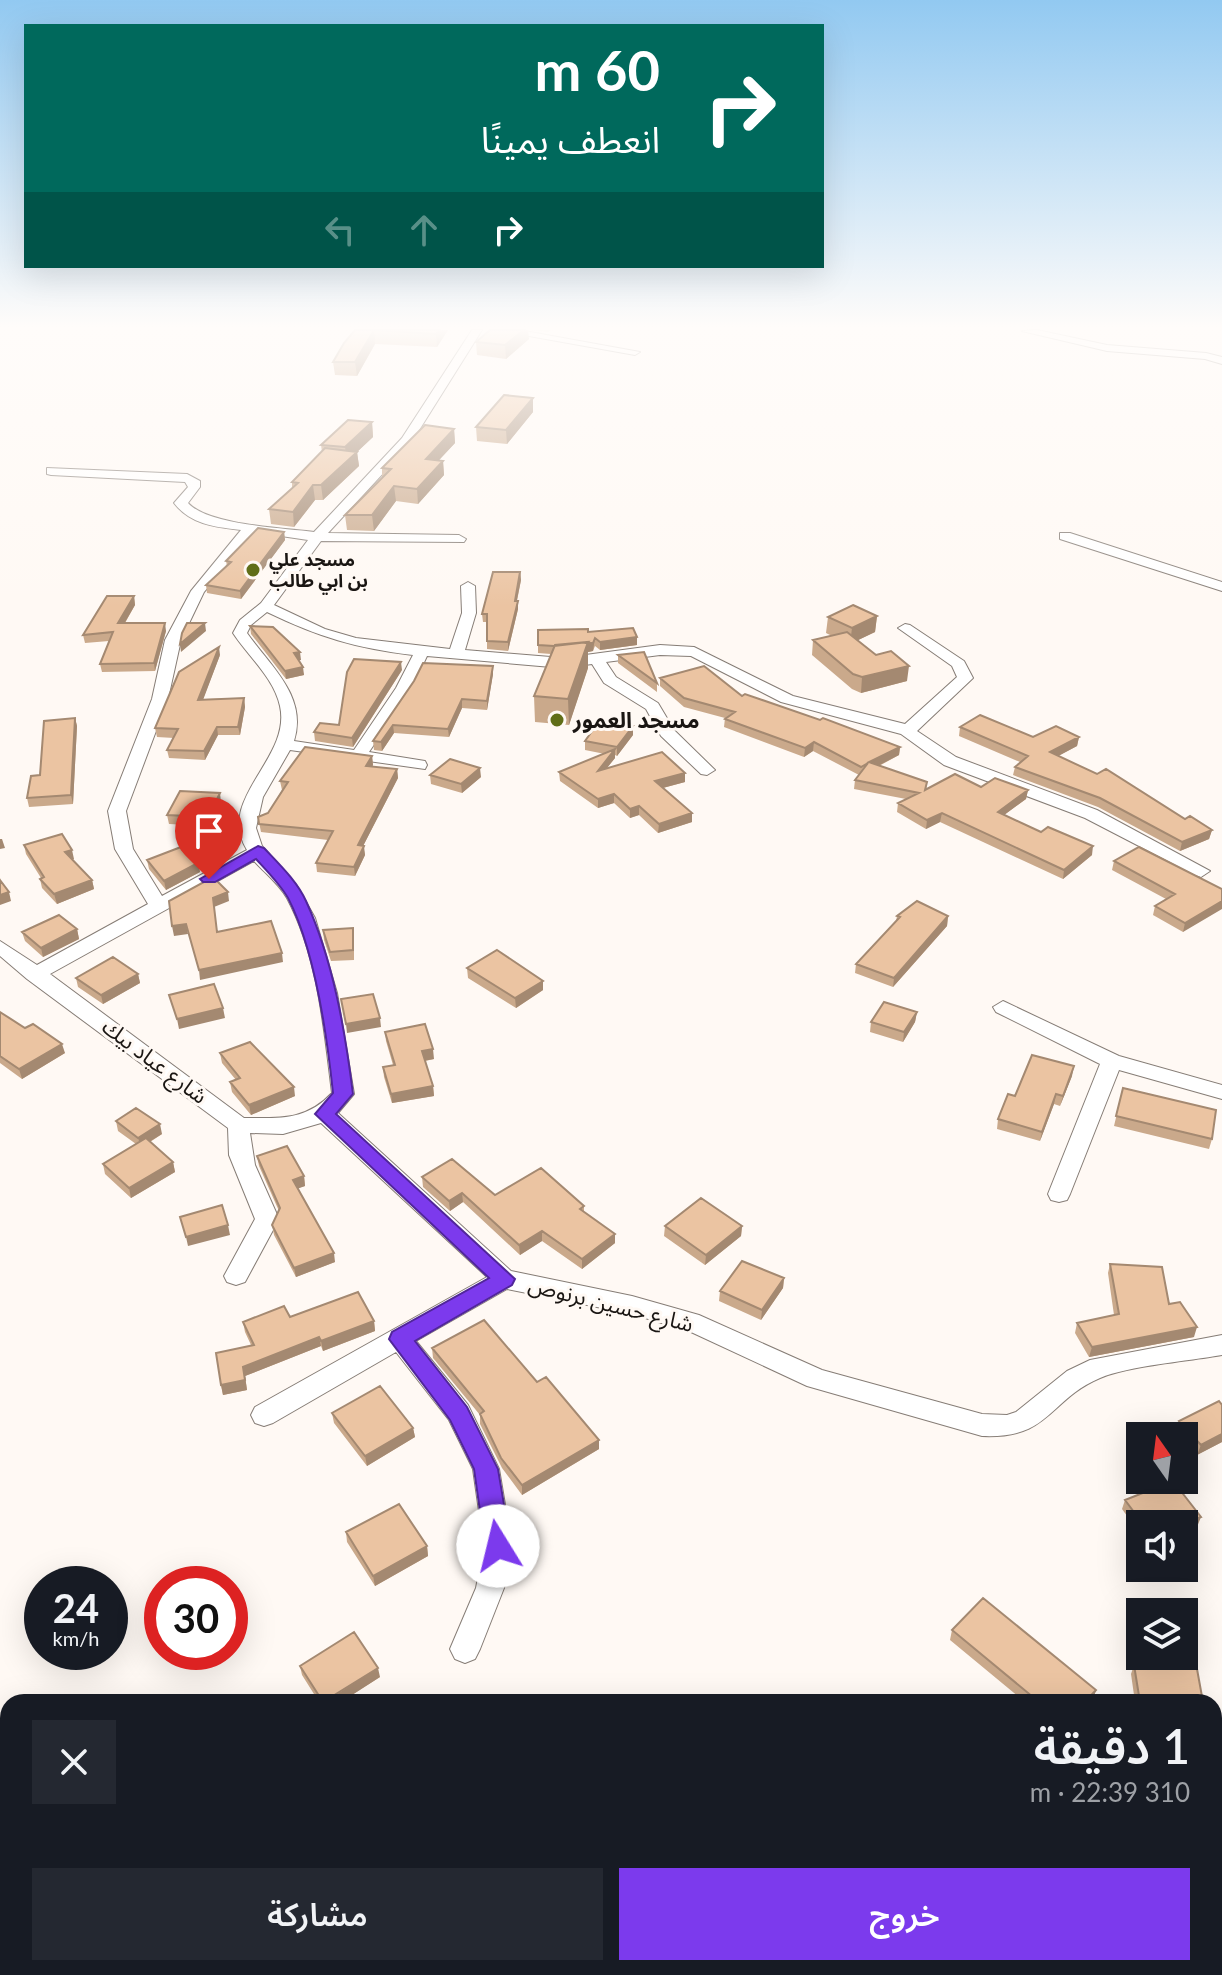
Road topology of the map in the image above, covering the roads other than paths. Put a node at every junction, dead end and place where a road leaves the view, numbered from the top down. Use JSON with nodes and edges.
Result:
{"nodes":[{"id":1,"x":418,"y":422,"type":"edge"},
{"id":2,"x":51,"y":471,"type":"dead end"},
{"id":3,"x":251,"y":527,"type":"junction"},
{"id":4,"x":1065,"y":536,"type":"dead end"},
{"id":5,"x":317,"y":537,"type":"junction"},
{"id":6,"x":459,"y":539,"type":"dead end"},
{"id":7,"x":468,"y":586,"type":"dead end"},
{"id":8,"x":1222,"y":587,"type":"edge"},
{"id":9,"x":266,"y":606,"type":"junction"},
{"id":10,"x":905,"y":628,"type":"dead end"},
{"id":11,"x":422,"y":651,"type":"junction"},
{"id":12,"x":456,"y":654,"type":"junction"},
{"id":13,"x":597,"y":660,"type":"junction"},
{"id":14,"x":907,"y":731,"type":"junction"},
{"id":15,"x":285,"y":744,"type":"junction"},
{"id":16,"x":359,"y":754,"type":"junction"},
{"id":17,"x":419,"y":765,"type":"dead end"},
{"id":18,"x":707,"y":770,"type":"dead end"},
{"id":19,"x":258,"y":851,"type":"junction"},
{"id":20,"x":1201,"y":871,"type":"dead end"},
{"id":21,"x":159,"y":906,"type":"junction"},
{"id":22,"x":2,"y":951,"type":"edge"},
{"id":23,"x":34,"y":975,"type":"junction"},
{"id":24,"x":1003,"y":1007,"type":"dead end"},
{"id":25,"x":1112,"y":1061,"type":"junction"},
{"id":26,"x":1222,"y":1092,"type":"edge"},
{"id":27,"x":325,"y":1114,"type":"junction"},
{"id":28,"x":239,"y":1125,"type":"junction"},
{"id":29,"x":1059,"y":1194,"type":"dead end"},
{"id":30,"x":236,"y":1276,"type":"dead end"},
{"id":31,"x":504,"y":1279,"type":"junction"},
{"id":32,"x":400,"y":1339,"type":"junction"},
{"id":33,"x":1222,"y":1345,"type":"edge"},
{"id":34,"x":264,"y":1415,"type":"dead end"},
{"id":35,"x":465,"y":1649,"type":"dead end"}],
"edges":[{"from":1,"to":5,"type":"street"},
{"from":2,"to":3,"type":"street"},
{"from":3,"to":5,"type":"street"},
{"from":3,"to":21,"type":"street"},
{"from":4,"to":8,"type":"street"},
{"from":5,"to":6,"type":"street"},
{"from":5,"to":9,"type":"street"},
{"from":7,"to":12,"type":"street"},
{"from":9,"to":11,"type":"street"},
{"from":9,"to":15,"type":"street"},
{"from":10,"to":14,"type":"street"},
{"from":11,"to":12,"type":"street"},
{"from":11,"to":16,"type":"street"},
{"from":12,"to":13,"type":"street"},
{"from":13,"to":14,"type":"street"},
{"from":13,"to":18,"type":"street"},
{"from":14,"to":20,"type":"street"},
{"from":15,"to":16,"type":"street"},
{"from":15,"to":19,"type":"street"},
{"from":16,"to":17,"type":"street"},
{"from":19,"to":21,"type":"street"},
{"from":19,"to":27,"type":"street"},
{"from":21,"to":23,"type":"street"},
{"from":22,"to":23,"type":"street","name":"شارع عياد بيك"},
{"from":23,"to":28,"type":"street","name":"شارع عياد بيك"},
{"from":24,"to":25,"type":"street"},
{"from":25,"to":26,"type":"street"},
{"from":25,"to":29,"type":"street"},
{"from":27,"to":28,"type":"street"},
{"from":27,"to":31,"type":"street","name":"شارع حسين برنوص"},
{"from":28,"to":30,"type":"street"},
{"from":31,"to":32,"type":"street"},
{"from":31,"to":33,"type":"street","name":"شارع حسين برنوص"},
{"from":32,"to":34,"type":"street"},
{"from":32,"to":35,"type":"street"}]}
